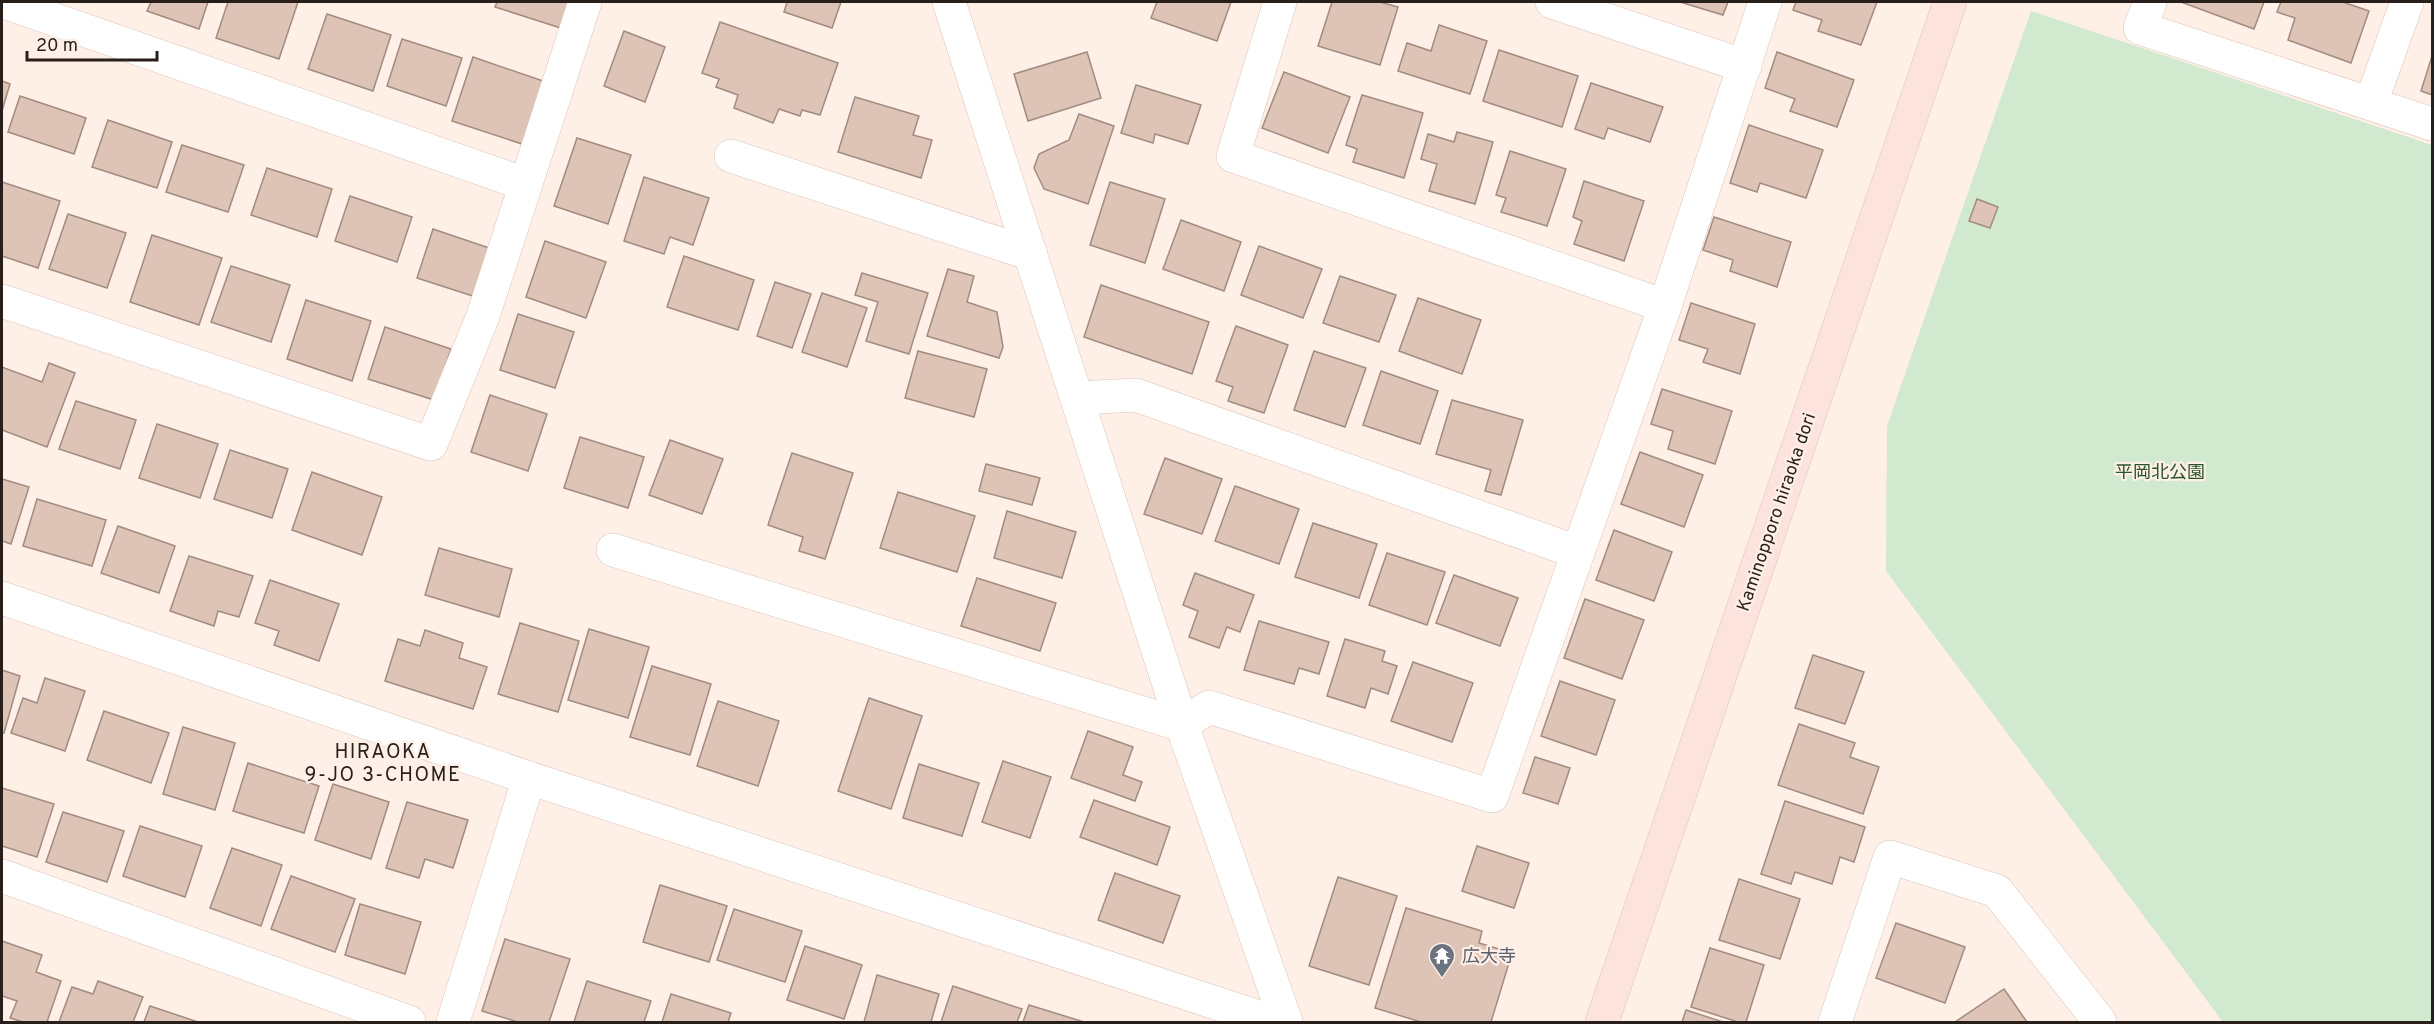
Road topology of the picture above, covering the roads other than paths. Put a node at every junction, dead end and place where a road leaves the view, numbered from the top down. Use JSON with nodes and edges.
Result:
{"nodes":[{"id":1,"x":4,"y":2,"type":"edge"},
{"id":2,"x":585,"y":2,"type":"edge"},
{"id":3,"x":949,"y":2,"type":"edge"},
{"id":4,"x":1280,"y":2,"type":"edge"},
{"id":5,"x":1552,"y":2,"type":"edge"},
{"id":6,"x":1765,"y":2,"type":"edge"},
{"id":7,"x":1950,"y":2,"type":"edge"},
{"id":8,"x":2150,"y":2,"type":"edge"},
{"id":9,"x":2407,"y":2,"type":"edge"},
{"id":10,"x":1745,"y":66,"type":"junction"},
{"id":11,"x":2371,"y":103,"type":"junction"},
{"id":12,"x":2433,"y":124,"type":"edge"},
{"id":13,"x":731,"y":156,"type":"dead end"},
{"id":14,"x":525,"y":184,"type":"junction"},
{"id":15,"x":1031,"y":254,"type":"junction"},
{"id":16,"x":2,"y":302,"type":"edge"},
{"id":17,"x":1665,"y":306,"type":"junction"},
{"id":18,"x":1078,"y":398,"type":"junction"},
{"id":19,"x":613,"y":550,"type":"dead end"},
{"id":20,"x":1577,"y":552,"type":"junction"},
{"id":21,"x":2,"y":598,"type":"edge"},
{"id":22,"x":1182,"y":725,"type":"junction"},
{"id":23,"x":529,"y":778,"type":"junction"},
{"id":24,"x":2,"y":876,"type":"edge"},
{"id":25,"x":410,"y":1023,"type":"edge"},
{"id":26,"x":453,"y":1023,"type":"edge"},
{"id":27,"x":1274,"y":1023,"type":"edge"},
{"id":28,"x":1286,"y":1023,"type":"edge"},
{"id":29,"x":1602,"y":1023,"type":"edge"},
{"id":30,"x":1835,"y":1023,"type":"edge"},
{"id":31,"x":2100,"y":1023,"type":"edge"}],
"edges":[{"from":1,"to":14,"type":"street"},
{"from":2,"to":14,"type":"street"},
{"from":3,"to":15,"type":"street"},
{"from":4,"to":17,"type":"street"},
{"from":5,"to":10,"type":"street"},
{"from":6,"to":10,"type":"street"},
{"from":7,"to":29,"type":"street","name":"Kaminopporo hiraoka dori"},
{"from":8,"to":11,"type":"street"},
{"from":9,"to":11,"type":"street"},
{"from":10,"to":17,"type":"street"},
{"from":11,"to":12,"type":"street"},
{"from":13,"to":15,"type":"street"},
{"from":14,"to":16,"type":"street"},
{"from":15,"to":18,"type":"street"},
{"from":17,"to":20,"type":"street"},
{"from":18,"to":20,"type":"street"},
{"from":18,"to":22,"type":"street"},
{"from":19,"to":22,"type":"street"},
{"from":20,"to":22,"type":"street"},
{"from":21,"to":23,"type":"street"},
{"from":22,"to":28,"type":"street"},
{"from":23,"to":26,"type":"street"},
{"from":23,"to":27,"type":"street"},
{"from":24,"to":25,"type":"street"},
{"from":30,"to":31,"type":"street"}]}
